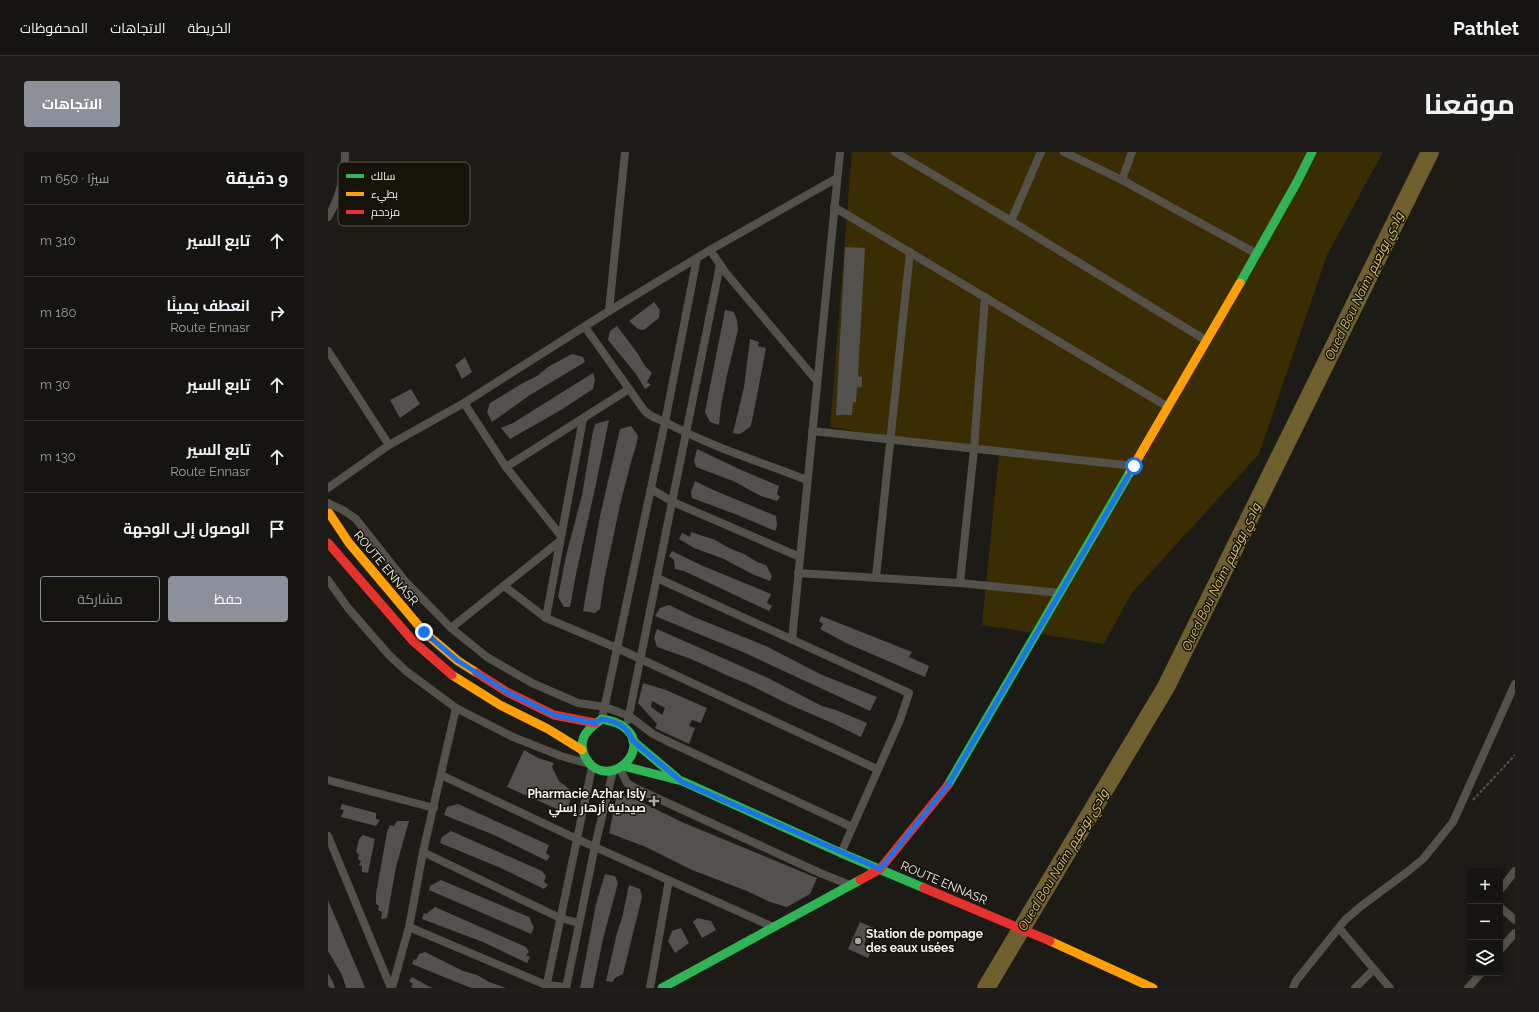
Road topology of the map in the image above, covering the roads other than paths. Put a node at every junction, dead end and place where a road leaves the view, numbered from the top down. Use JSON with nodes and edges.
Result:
{"nodes":[{"id":1,"x":345,"y":152,"type":"edge"},
{"id":2,"x":625,"y":152,"type":"edge"},
{"id":3,"x":840,"y":152,"type":"edge"},
{"id":4,"x":895,"y":152,"type":"edge"},
{"id":5,"x":1041,"y":152,"type":"edge"},
{"id":6,"x":1064,"y":152,"type":"edge"},
{"id":7,"x":1132,"y":152,"type":"edge"},
{"id":8,"x":1312,"y":152,"type":"edge"},
{"id":9,"x":344,"y":162,"type":"edge"},
{"id":10,"x":837,"y":178,"type":"junction"},
{"id":11,"x":1122,"y":180,"type":"junction"},
{"id":12,"x":338,"y":195,"type":"edge"},
{"id":13,"x":834,"y":207,"type":"junction"},
{"id":14,"x":328,"y":217,"type":"edge"},
{"id":15,"x":1011,"y":221,"type":"junction"},
{"id":16,"x":710,"y":250,"type":"junction"},
{"id":17,"x":910,"y":252,"type":"junction"},
{"id":18,"x":1257,"y":254,"type":"junction"},
{"id":19,"x":697,"y":258,"type":"junction"},
{"id":20,"x":720,"y":264,"type":"junction"},
{"id":21,"x":985,"y":297,"type":"junction"},
{"id":22,"x":609,"y":311,"type":"junction"},
{"id":23,"x":585,"y":327,"type":"junction"},
{"id":24,"x":1207,"y":341,"type":"junction"},
{"id":25,"x":328,"y":352,"type":"edge"},
{"id":26,"x":817,"y":381,"type":"junction"},
{"id":27,"x":629,"y":389,"type":"junction"},
{"id":28,"x":464,"y":403,"type":"junction"},
{"id":29,"x":1168,"y":408,"type":"junction"},
{"id":30,"x":583,"y":419,"type":"junction"},
{"id":31,"x":665,"y":422,"type":"junction"},
{"id":32,"x":812,"y":431,"type":"junction"},
{"id":33,"x":687,"y":433,"type":"junction"},
{"id":34,"x":890,"y":440,"type":"junction"},
{"id":35,"x":389,"y":445,"type":"junction"},
{"id":36,"x":974,"y":449,"type":"junction"},
{"id":37,"x":1134,"y":466,"type":"junction"},
{"id":38,"x":506,"y":468,"type":"junction"},
{"id":39,"x":807,"y":480,"type":"junction"},
{"id":40,"x":328,"y":488,"type":"edge"},
{"id":41,"x":651,"y":489,"type":"junction"},
{"id":42,"x":673,"y":502,"type":"junction"},
{"id":43,"x":328,"y":503,"type":"edge"},
{"id":44,"x":328,"y":507,"type":"edge"},
{"id":45,"x":328,"y":515,"type":"edge"},
{"id":46,"x":560,"y":538,"type":"junction"},
{"id":47,"x":328,"y":543,"type":"edge"},
{"id":48,"x":800,"y":557,"type":"junction"},
{"id":49,"x":798,"y":573,"type":"junction"},
{"id":50,"x":876,"y":577,"type":"junction"},
{"id":51,"x":657,"y":578,"type":"junction"},
{"id":52,"x":328,"y":580,"type":"edge"},
{"id":53,"x":960,"y":583,"type":"junction"},
{"id":54,"x":504,"y":586,"type":"junction"},
{"id":55,"x":1060,"y":593,"type":"junction"},
{"id":56,"x":546,"y":618,"type":"junction"},
{"id":57,"x":451,"y":628,"type":"junction"},
{"id":58,"x":792,"y":640,"type":"junction"},
{"id":59,"x":617,"y":648,"type":"junction"},
{"id":60,"x":640,"y":659,"type":"junction"},
{"id":61,"x":1515,"y":684,"type":"edge"},
{"id":62,"x":605,"y":707,"type":"junction"},
{"id":63,"x":456,"y":708,"type":"junction"},
{"id":64,"x":629,"y":716,"type":"junction"},
{"id":65,"x":599,"y":721,"type":"junction"},
{"id":66,"x":626,"y":728,"type":"junction"},
{"id":67,"x":633,"y":741,"type":"junction"},
{"id":68,"x":582,"y":750,"type":"junction"},
{"id":69,"x":591,"y":765,"type":"junction"},
{"id":70,"x":619,"y":769,"type":"junction"},
{"id":71,"x":877,"y":769,"type":"junction"},
{"id":72,"x":441,"y":775,"type":"junction"},
{"id":73,"x":328,"y":780,"type":"edge"},
{"id":74,"x":682,"y":782,"type":"junction"},
{"id":75,"x":434,"y":808,"type":"junction"},
{"id":76,"x":852,"y":827,"type":"junction"},
{"id":77,"x":328,"y":836,"type":"edge"},
{"id":78,"x":577,"y":839,"type":"junction"},
{"id":79,"x":595,"y":846,"type":"junction"},
{"id":80,"x":423,"y":852,"type":"junction"},
{"id":81,"x":841,"y":853,"type":"junction"},
{"id":82,"x":880,"y":869,"type":"junction"},
{"id":83,"x":1515,"y":871,"type":"edge"},
{"id":84,"x":669,"y":880,"type":"junction"},
{"id":85,"x":850,"y":885,"type":"junction"},
{"id":86,"x":1503,"y":886,"type":"edge"},
{"id":87,"x":1503,"y":910,"type":"edge"},
{"id":88,"x":560,"y":918,"type":"junction"},
{"id":89,"x":1515,"y":920,"type":"edge"},
{"id":90,"x":579,"y":923,"type":"junction"},
{"id":91,"x":408,"y":927,"type":"junction"},
{"id":92,"x":773,"y":927,"type":"junction"},
{"id":93,"x":1339,"y":928,"type":"junction"},
{"id":94,"x":1515,"y":932,"type":"edge"},
{"id":95,"x":1503,"y":946,"type":"edge"},
{"id":96,"x":1374,"y":969,"type":"junction"},
{"id":97,"x":1478,"y":976,"type":"edge"},
{"id":98,"x":546,"y":987,"type":"edge"},
{"id":99,"x":392,"y":988,"type":"edge"},
{"id":100,"x":566,"y":988,"type":"edge"},
{"id":101,"x":650,"y":988,"type":"edge"},
{"id":102,"x":662,"y":988,"type":"edge"},
{"id":103,"x":1153,"y":988,"type":"edge"},
{"id":104,"x":1293,"y":988,"type":"edge"},
{"id":105,"x":1355,"y":988,"type":"edge"},
{"id":106,"x":1390,"y":988,"type":"edge"},
{"id":107,"x":1468,"y":988,"type":"edge"}],
"edges":[{"from":1,"to":9,"type":"street"},
{"from":2,"to":22,"type":"street"},
{"from":3,"to":10,"type":"street"},
{"from":4,"to":15,"type":"street"},
{"from":5,"to":15,"type":"street"},
{"from":6,"to":11,"type":"street"},
{"from":7,"to":11,"type":"street"},
{"from":8,"to":18,"type":"main road"},
{"from":10,"to":13,"type":"street"},
{"from":10,"to":16,"type":"street"},
{"from":11,"to":18,"type":"street"},
{"from":12,"to":14,"type":"street"},
{"from":13,"to":17,"type":"street"},
{"from":13,"to":26,"type":"street"},
{"from":15,"to":24,"type":"street"},
{"from":16,"to":19,"type":"street"},
{"from":16,"to":20,"type":"street"},
{"from":17,"to":21,"type":"street"},
{"from":17,"to":34,"type":"street"},
{"from":18,"to":24,"type":"main road"},
{"from":19,"to":22,"type":"street"},
{"from":19,"to":31,"type":"street"},
{"from":20,"to":26,"type":"street"},
{"from":20,"to":33,"type":"street"},
{"from":21,"to":29,"type":"street"},
{"from":21,"to":36,"type":"street"},
{"from":22,"to":23,"type":"street"},
{"from":23,"to":27,"type":"street"},
{"from":23,"to":28,"type":"street"},
{"from":24,"to":29,"type":"main road"},
{"from":25,"to":35,"type":"street"},
{"from":26,"to":32,"type":"street"},
{"from":27,"to":30,"type":"street"},
{"from":27,"to":31,"type":"street"},
{"from":28,"to":35,"type":"street"},
{"from":28,"to":38,"type":"street"},
{"from":29,"to":37,"type":"main road"},
{"from":30,"to":38,"type":"street"},
{"from":30,"to":46,"type":"street"},
{"from":31,"to":33,"type":"street"},
{"from":31,"to":41,"type":"street"},
{"from":32,"to":34,"type":"street"},
{"from":32,"to":39,"type":"street"},
{"from":33,"to":39,"type":"street"},
{"from":33,"to":42,"type":"street"},
{"from":34,"to":36,"type":"street"},
{"from":34,"to":50,"type":"street"},
{"from":35,"to":40,"type":"street"},
{"from":36,"to":37,"type":"street"},
{"from":36,"to":53,"type":"street"},
{"from":37,"to":55,"type":"main road"},
{"from":38,"to":46,"type":"street"},
{"from":39,"to":48,"type":"street"},
{"from":41,"to":42,"type":"street"},
{"from":41,"to":59,"type":"street"},
{"from":42,"to":48,"type":"street"},
{"from":42,"to":51,"type":"street"},
{"from":43,"to":57,"type":"street"},
{"from":44,"to":45,"type":"main road"},
{"from":45,"to":65,"type":"main road","name":"ROUTE ENNASR"},
{"from":46,"to":54,"type":"street"},
{"from":46,"to":56,"type":"street"},
{"from":47,"to":68,"type":"main road"},
{"from":48,"to":49,"type":"street"},
{"from":49,"to":50,"type":"street"},
{"from":49,"to":58,"type":"street"},
{"from":50,"to":53,"type":"street"},
{"from":51,"to":58,"type":"street"},
{"from":51,"to":60,"type":"street"},
{"from":52,"to":63,"type":"street"},
{"from":53,"to":55,"type":"street"},
{"from":54,"to":56,"type":"street"},
{"from":54,"to":57,"type":"street"},
{"from":55,"to":82,"type":"main road"},
{"from":56,"to":59,"type":"street"},
{"from":57,"to":62,"type":"street"},
{"from":58,"to":71,"type":"street"},
{"from":59,"to":60,"type":"street"},
{"from":59,"to":62,"type":"street"},
{"from":60,"to":64,"type":"street"},
{"from":60,"to":71,"type":"street"},
{"from":61,"to":93,"type":"street"},
{"from":62,"to":64,"type":"street"},
{"from":62,"to":65,"type":"street"},
{"from":63,"to":69,"type":"street"},
{"from":63,"to":72,"type":"street"},
{"from":64,"to":66,"type":"street"},
{"from":64,"to":76,"type":"street"},
{"from":65,"to":66,"type":"main road"},
{"from":65,"to":68,"type":"main road"},
{"from":66,"to":67,"type":"main road"},
{"from":67,"to":70,"type":"main road"},
{"from":67,"to":74,"type":"main road","name":"ROUTE ENNASR"},
{"from":68,"to":69,"type":"main road"},
{"from":69,"to":70,"type":"main road"},
{"from":69,"to":78,"type":"street"},
{"from":70,"to":74,"type":"main road","name":"ROUTE ENNASR"},
{"from":70,"to":79,"type":"street"},
{"from":70,"to":85,"type":"street"},
{"from":71,"to":76,"type":"street"},
{"from":72,"to":75,"type":"street"},
{"from":72,"to":78,"type":"street"},
{"from":73,"to":75,"type":"street"},
{"from":74,"to":81,"type":"main road","name":"ROUTE ENNASR"},
{"from":75,"to":80,"type":"street"},
{"from":76,"to":81,"type":"street"},
{"from":77,"to":99,"type":"street"},
{"from":78,"to":79,"type":"street"},
{"from":78,"to":88,"type":"street"},
{"from":79,"to":84,"type":"street"},
{"from":79,"to":90,"type":"street"},
{"from":80,"to":88,"type":"street"},
{"from":80,"to":91,"type":"street"},
{"from":81,"to":82,"type":"main road","name":"ROUTE ENNASR"},
{"from":82,"to":85,"type":"main road"},
{"from":82,"to":103,"type":"main road","name":"ROUTE ENNASR"},
{"from":83,"to":86,"type":"street"},
{"from":84,"to":92,"type":"street"},
{"from":84,"to":101,"type":"street"},
{"from":85,"to":92,"type":"main road"},
{"from":87,"to":89,"type":"street"},
{"from":88,"to":90,"type":"street"},
{"from":88,"to":98,"type":"street"},
{"from":90,"to":100,"type":"street"},
{"from":91,"to":98,"type":"street"},
{"from":91,"to":99,"type":"street"},
{"from":92,"to":102,"type":"main road"},
{"from":93,"to":96,"type":"street"},
{"from":93,"to":104,"type":"street"},
{"from":94,"to":95,"type":"street"},
{"from":96,"to":105,"type":"street"},
{"from":96,"to":106,"type":"street"},
{"from":97,"to":107,"type":"street"},
{"from":98,"to":100,"type":"street"}]}
